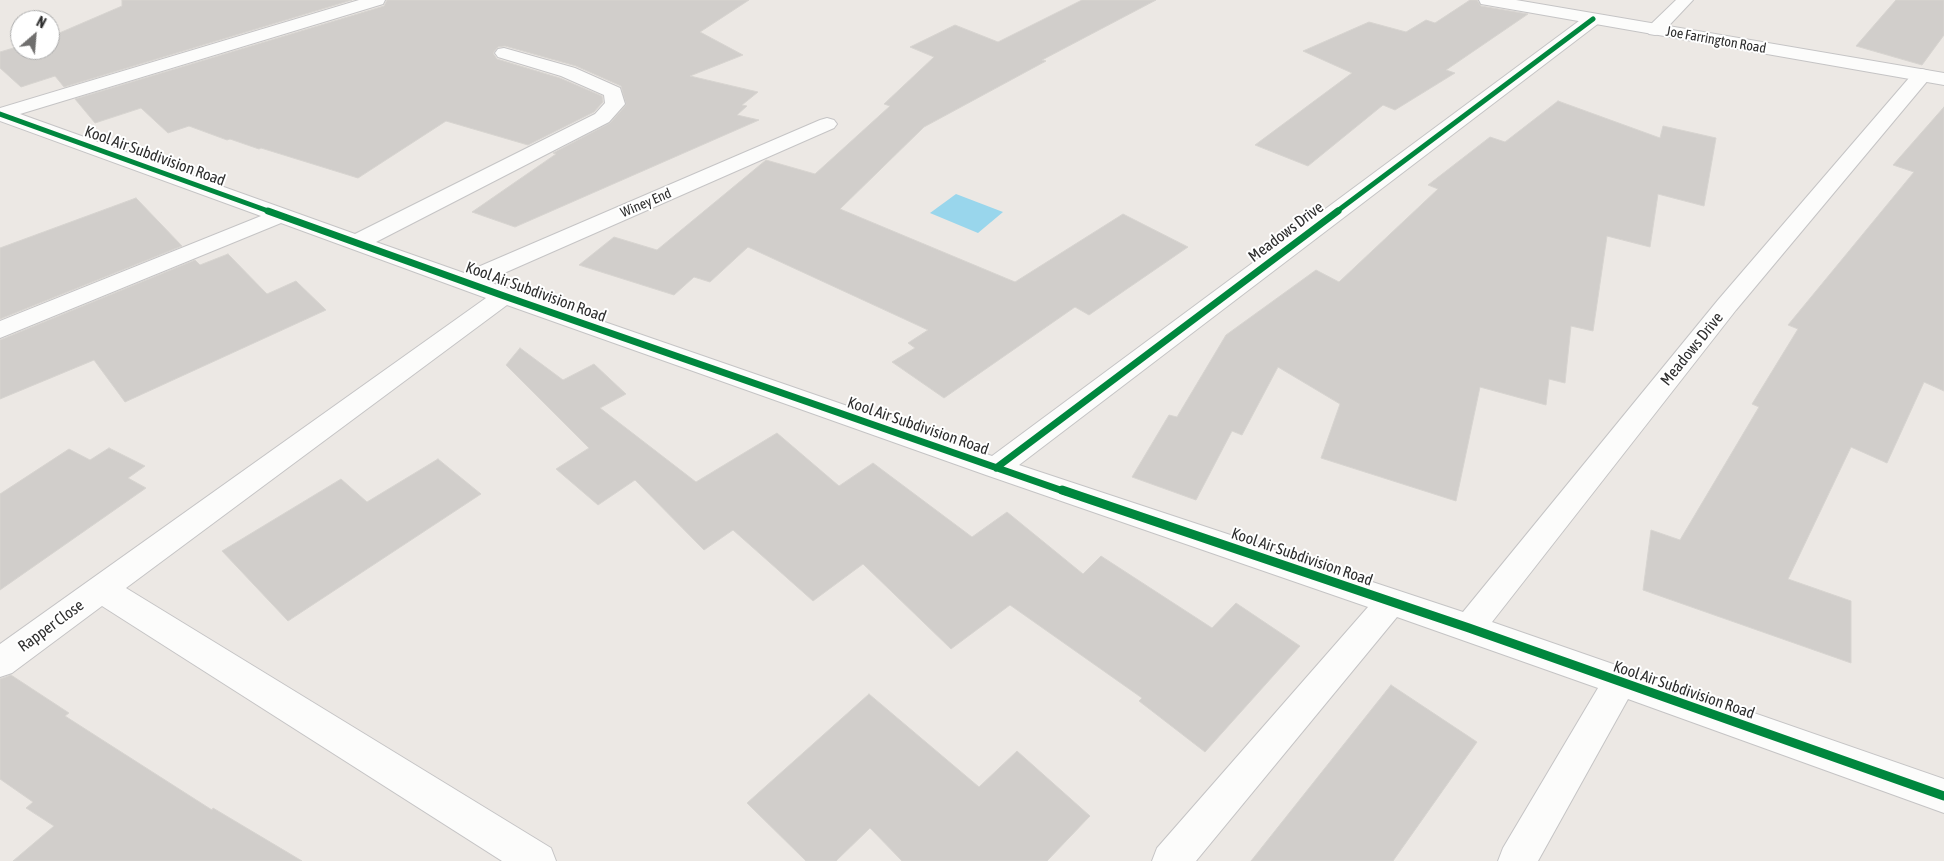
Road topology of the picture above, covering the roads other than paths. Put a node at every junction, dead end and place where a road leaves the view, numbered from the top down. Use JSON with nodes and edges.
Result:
{"nodes":[{"id":1,"x":377,"y":0,"type":"edge"},
{"id":2,"x":1487,"y":0,"type":"edge"},
{"id":3,"x":1686,"y":0,"type":"edge"},
{"id":4,"x":1593,"y":19,"type":"junction"},
{"id":5,"x":1655,"y":30,"type":"junction"},
{"id":6,"x":504,"y":53,"type":"dead end"},
{"id":7,"x":1933,"y":77,"type":"edge"},
{"id":8,"x":0,"y":114,"type":"edge"},
{"id":9,"x":827,"y":124,"type":"dead end"},
{"id":10,"x":279,"y":216,"type":"junction"},
{"id":11,"x":356,"y":242,"type":"junction"},
{"id":12,"x":466,"y":281,"type":"junction"},
{"id":13,"x":504,"y":296,"type":"junction"},
{"id":14,"x":0,"y":330,"type":"edge"},
{"id":15,"x":996,"y":468,"type":"junction"},
{"id":16,"x":102,"y":589,"type":"junction"},
{"id":17,"x":1391,"y":602,"type":"junction"},
{"id":18,"x":1469,"y":628,"type":"junction"},
{"id":19,"x":0,"y":663,"type":"edge"},
{"id":20,"x":1620,"y":682,"type":"junction"},
{"id":21,"x":1944,"y":796,"type":"edge"},
{"id":22,"x":537,"y":861,"type":"edge"},
{"id":23,"x":1171,"y":861,"type":"edge"},
{"id":24,"x":1517,"y":861,"type":"edge"}],
"edges":[{"from":1,"to":8,"type":"street"},
{"from":2,"to":4,"type":"street","name":"Joe Farrington Road"},
{"from":3,"to":5,"type":"street"},
{"from":4,"to":5,"type":"street","name":"Joe Farrington Road"},
{"from":4,"to":15,"type":"street","name":"Meadows Drive"},
{"from":5,"to":7,"type":"street","name":"Joe Farrington Road"},
{"from":6,"to":11,"type":"street"},
{"from":7,"to":18,"type":"street","name":"Meadows Drive"},
{"from":8,"to":10,"type":"street","name":"Kool Air Subdivision Road"},
{"from":9,"to":12,"type":"street","name":"Winey End"},
{"from":10,"to":11,"type":"street","name":"Kool Air Subdivision Road"},
{"from":10,"to":14,"type":"street"},
{"from":11,"to":12,"type":"street","name":"Kool Air Subdivision Road"},
{"from":12,"to":13,"type":"street","name":"Kool Air Subdivision Road"},
{"from":13,"to":15,"type":"street","name":"Kool Air Subdivision Road"},
{"from":13,"to":16,"type":"street","name":"Rapper Close"},
{"from":15,"to":17,"type":"street","name":"Kool Air Subdivision Road"},
{"from":16,"to":19,"type":"street","name":"Rapper Close"},
{"from":16,"to":22,"type":"street"},
{"from":17,"to":18,"type":"street","name":"Kool Air Subdivision Road"},
{"from":17,"to":23,"type":"street"},
{"from":18,"to":20,"type":"street","name":"Kool Air Subdivision Road"},
{"from":20,"to":21,"type":"street","name":"Kool Air Subdivision Road"},
{"from":20,"to":24,"type":"street"}]}
